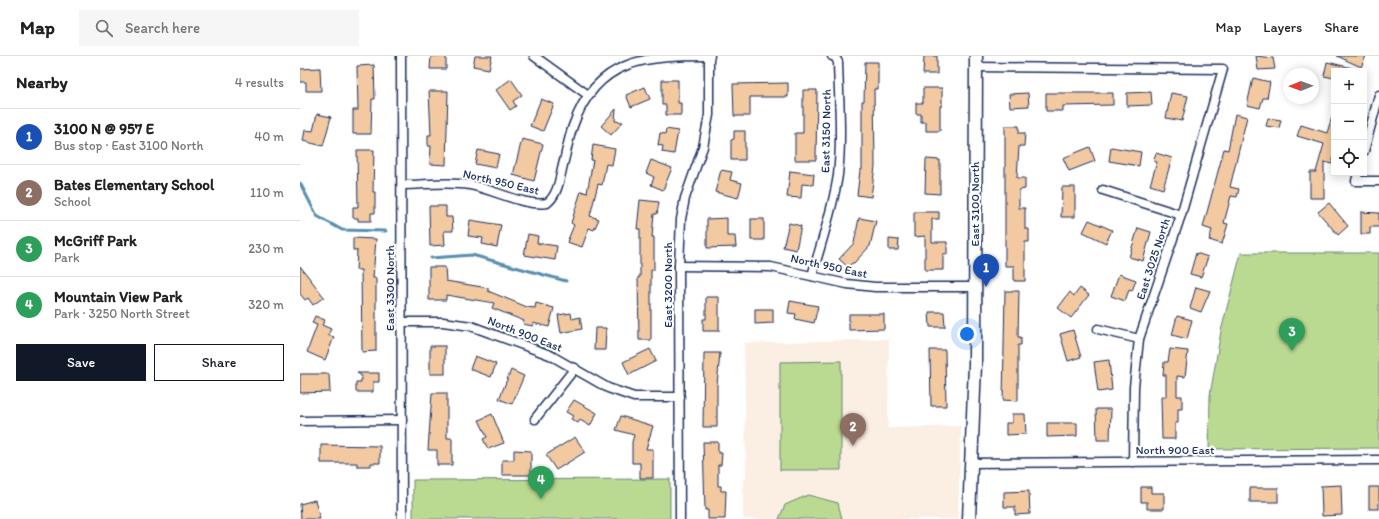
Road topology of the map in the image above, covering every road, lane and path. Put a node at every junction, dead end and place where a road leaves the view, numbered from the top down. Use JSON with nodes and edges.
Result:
{"nodes":[{"id":1,"x":402,"y":56,"type":"edge"},
{"id":2,"x":534,"y":56,"type":"edge"},
{"id":3,"x":710,"y":56,"type":"edge"},
{"id":4,"x":833,"y":56,"type":"edge"},
{"id":5,"x":976,"y":62,"type":"edge"},
{"id":6,"x":588,"y":95,"type":"junction"},
{"id":7,"x":1379,"y":95,"type":"edge"},
{"id":8,"x":1367,"y":140,"type":"edge"},
{"id":9,"x":1357,"y":177,"type":"edge"},
{"id":10,"x":1379,"y":181,"type":"edge"},
{"id":11,"x":402,"y":185,"type":"junction"},
{"id":12,"x":1103,"y":190,"type":"dead end"},
{"id":13,"x":1181,"y":215,"type":"junction"},
{"id":14,"x":679,"y":266,"type":"junction"},
{"id":15,"x":812,"y":276,"type":"junction"},
{"id":16,"x":975,"y":287,"type":"junction"},
{"id":17,"x":402,"y":322,"type":"junction"},
{"id":18,"x":1098,"y":329,"type":"dead end"},
{"id":19,"x":1140,"y":339,"type":"junction"},
{"id":20,"x":574,"y":368,"type":"junction"},
{"id":21,"x":680,"y":397,"type":"junction"},
{"id":22,"x":535,"y":419,"type":"dead end"},
{"id":23,"x":402,"y":420,"type":"junction"},
{"id":24,"x":300,"y":421,"type":"edge"},
{"id":25,"x":1379,"y":460,"type":"edge"},
{"id":26,"x":1133,"y":462,"type":"junction"},
{"id":27,"x":972,"y":463,"type":"junction"},
{"id":28,"x":402,"y":519,"type":"edge"},
{"id":29,"x":680,"y":519,"type":"edge"},
{"id":30,"x":969,"y":519,"type":"edge"}],
"edges":[{"from":1,"to":11,"type":"street","name":"East 3300 North"},
{"from":2,"to":6,"type":"street"},
{"from":3,"to":6,"type":"street"},
{"from":3,"to":14,"type":"street","name":"East 3200 North"},
{"from":4,"to":15,"type":"street","name":"East 3150 North"},
{"from":5,"to":13,"type":"street","name":"East 3025 North"},
{"from":5,"to":16,"type":"main road","name":"East 3100 North"},
{"from":6,"to":11,"type":"street","name":"North 950 East"},
{"from":7,"to":8,"type":"street"},
{"from":9,"to":10,"type":"street"},
{"from":11,"to":17,"type":"street","name":"East 3300 North"},
{"from":12,"to":13,"type":"street"},
{"from":13,"to":19,"type":"street","name":"East 3025 North"},
{"from":14,"to":15,"type":"street","name":"North 950 East"},
{"from":14,"to":21,"type":"street","name":"East 3200 North"},
{"from":15,"to":16,"type":"street","name":"North 950 East"},
{"from":16,"to":27,"type":"main road","name":"East 3100 North"},
{"from":17,"to":20,"type":"street","name":"North 900 East"},
{"from":17,"to":23,"type":"street","name":"East 3300 North"},
{"from":18,"to":19,"type":"street"},
{"from":19,"to":26,"type":"street","name":"East 3025 North"},
{"from":20,"to":21,"type":"street","name":"North 900 East"},
{"from":20,"to":22,"type":"street"},
{"from":21,"to":29,"type":"street","name":"East 3200 North"},
{"from":23,"to":24,"type":"street"},
{"from":23,"to":28,"type":"street","name":"East 3300 North"},
{"from":25,"to":26,"type":"street","name":"North 900 East"},
{"from":26,"to":27,"type":"street","name":"North 900 East"},
{"from":27,"to":30,"type":"main road","name":"East 3100 North"}]}
